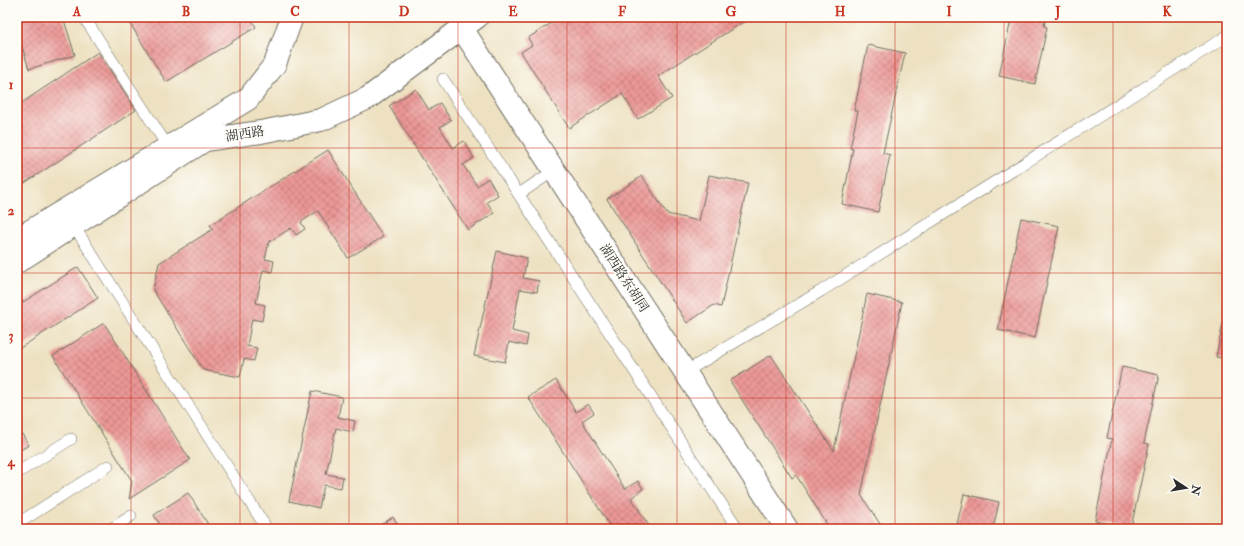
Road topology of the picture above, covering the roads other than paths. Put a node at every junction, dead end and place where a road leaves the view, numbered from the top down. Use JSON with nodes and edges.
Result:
{"nodes":[{"id":1,"x":84,"y":17,"type":"edge"},
{"id":2,"x":292,"y":17,"type":"edge"},
{"id":3,"x":469,"y":22,"type":"edge"},
{"id":4,"x":1227,"y":36,"type":"edge"},
{"id":5,"x":443,"y":79,"type":"dead end"},
{"id":6,"x":168,"y":147,"type":"junction"},
{"id":7,"x":555,"y":170,"type":"junction"},
{"id":8,"x":519,"y":194,"type":"junction"},
{"id":9,"x":74,"y":226,"type":"junction"},
{"id":10,"x":17,"y":239,"type":"edge"},
{"id":11,"x":17,"y":262,"type":"edge"},
{"id":12,"x":685,"y":372,"type":"junction"},
{"id":13,"x":71,"y":439,"type":"dead end"},
{"id":14,"x":108,"y":466,"type":"dead end"},
{"id":15,"x":17,"y":473,"type":"edge"},
{"id":16,"x":131,"y":516,"type":"dead end"},
{"id":17,"x":17,"y":524,"type":"edge"},
{"id":18,"x":111,"y":529,"type":"edge"},
{"id":19,"x":267,"y":529,"type":"edge"},
{"id":20,"x":738,"y":529,"type":"edge"},
{"id":21,"x":787,"y":529,"type":"edge"}],
"edges":[{"from":1,"to":6,"type":"lane"},
{"from":2,"to":6,"type":"main road","name":"湖西路"},
{"from":3,"to":7,"type":"main road","name":"湖西路东胡同"},
{"from":3,"to":9,"type":"main road","name":"湖西路"},
{"from":4,"to":12,"type":"lane"},
{"from":5,"to":8,"type":"lane"},
{"from":6,"to":10,"type":"main road","name":"湖西路"},
{"from":7,"to":8,"type":"lane"},
{"from":7,"to":12,"type":"main road","name":"湖西路东胡同"},
{"from":8,"to":20,"type":"lane"},
{"from":9,"to":11,"type":"main road","name":"湖西路"},
{"from":9,"to":19,"type":"lane"},
{"from":12,"to":21,"type":"main road","name":"湖西路东胡同"},
{"from":13,"to":15,"type":"lane"},
{"from":14,"to":17,"type":"lane"},
{"from":16,"to":18,"type":"lane"}]}
